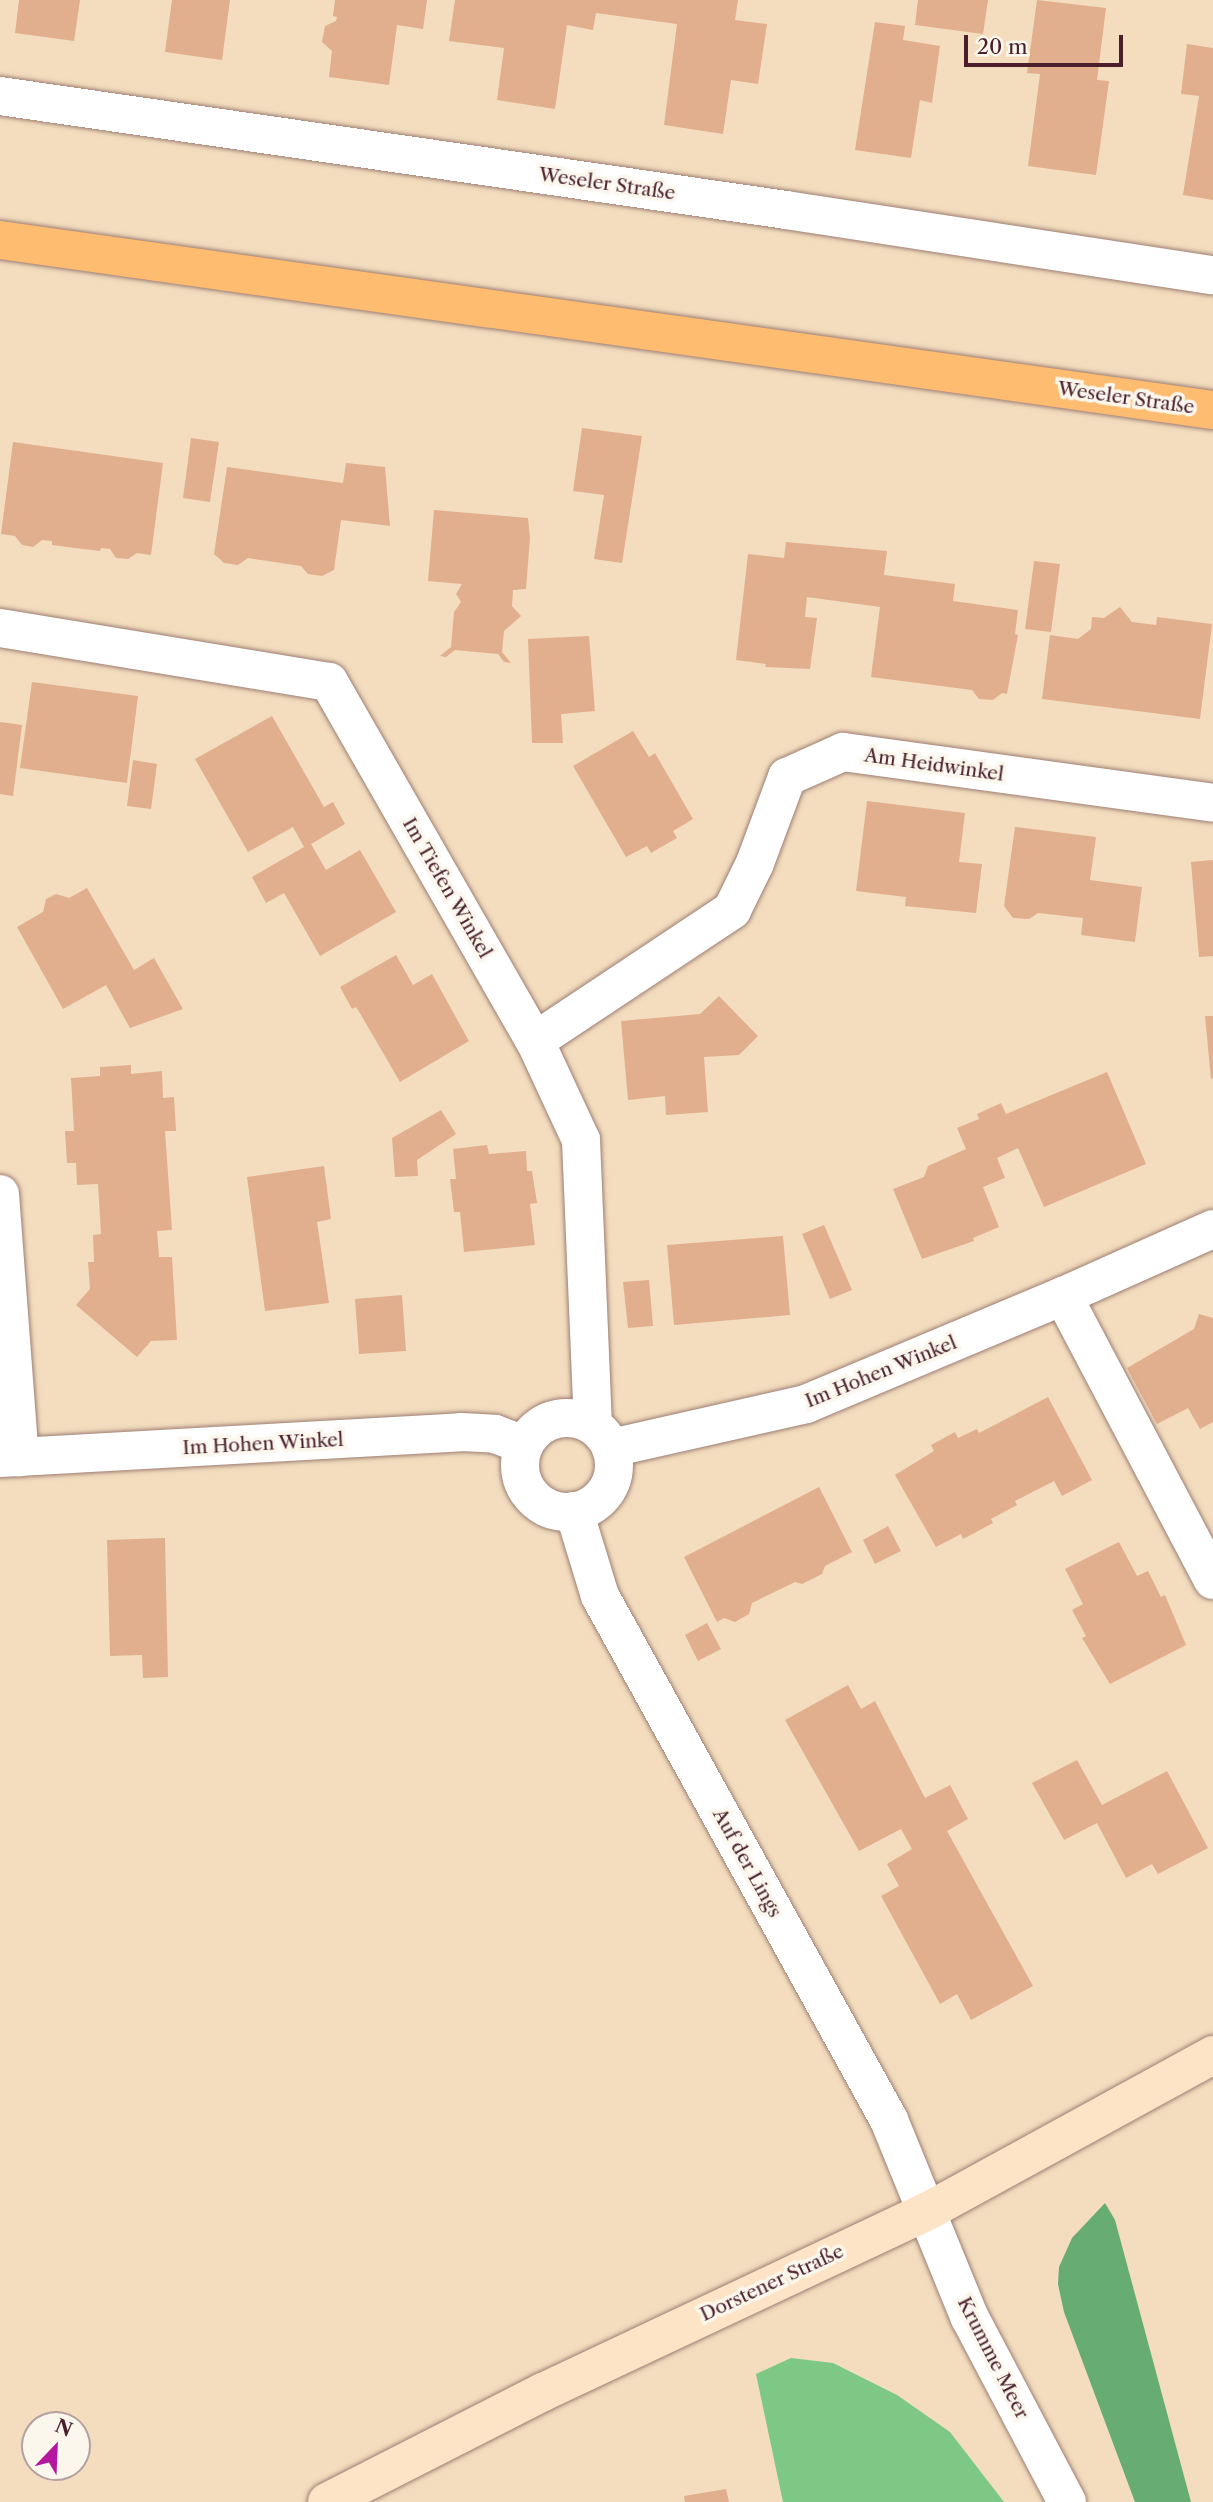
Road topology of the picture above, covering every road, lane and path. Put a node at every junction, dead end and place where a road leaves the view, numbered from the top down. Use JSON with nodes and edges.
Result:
{"nodes":[{"id":1,"x":0,"y":96,"type":"edge"},
{"id":2,"x":0,"y":240,"type":"edge"},
{"id":3,"x":1213,"y":275,"type":"edge"},
{"id":4,"x":1213,"y":410,"type":"edge"},
{"id":5,"x":0,"y":628,"type":"edge"},
{"id":6,"x":1213,"y":803,"type":"edge"},
{"id":7,"x":535,"y":1041,"type":"junction"},
{"id":8,"x":0,"y":1194,"type":"edge"},
{"id":9,"x":1213,"y":1229,"type":"edge"},
{"id":10,"x":1063,"y":1296,"type":"junction"},
{"id":11,"x":602,"y":1437,"type":"junction"},
{"id":12,"x":524,"y":1445,"type":"junction"},
{"id":13,"x":10,"y":1458,"type":"edge"},
{"id":14,"x":574,"y":1511,"type":"junction"},
{"id":15,"x":1213,"y":1580,"type":"edge"},
{"id":16,"x":1213,"y":2055,"type":"edge"},
{"id":17,"x":928,"y":2211,"type":"junction"},
{"id":18,"x":327,"y":2502,"type":"edge"},
{"id":19,"x":1067,"y":2502,"type":"edge"}],
"edges":[{"from":1,"to":3,"type":"street","name":"Weseler Straße"},
{"from":2,"to":4,"type":"main road","name":"Weseler Straße"},
{"from":5,"to":7,"type":"street","name":"Im Tiefen Winkel"},
{"from":6,"to":7,"type":"street","name":"Am Heidwinkel"},
{"from":7,"to":11,"type":"street","name":"Im Tiefen Winkel"},
{"from":8,"to":13,"type":"street"},
{"from":9,"to":10,"type":"street","name":"Im Hohen Winkel"},
{"from":10,"to":11,"type":"street","name":"Im Hohen Winkel"},
{"from":10,"to":15,"type":"street"},
{"from":11,"to":12,"type":"street","name":"Im Hohen Winkel"},
{"from":11,"to":14,"type":"street"},
{"from":12,"to":13,"type":"street","name":"Im Hohen Winkel"},
{"from":12,"to":14,"type":"street"},
{"from":14,"to":17,"type":"street","name":"Auf der Lings"},
{"from":16,"to":17,"type":"main road","name":"Dorstener Straße"},
{"from":17,"to":18,"type":"main road","name":"Dorstener Straße"},
{"from":17,"to":19,"type":"street","name":"Krumme Meer"}]}
